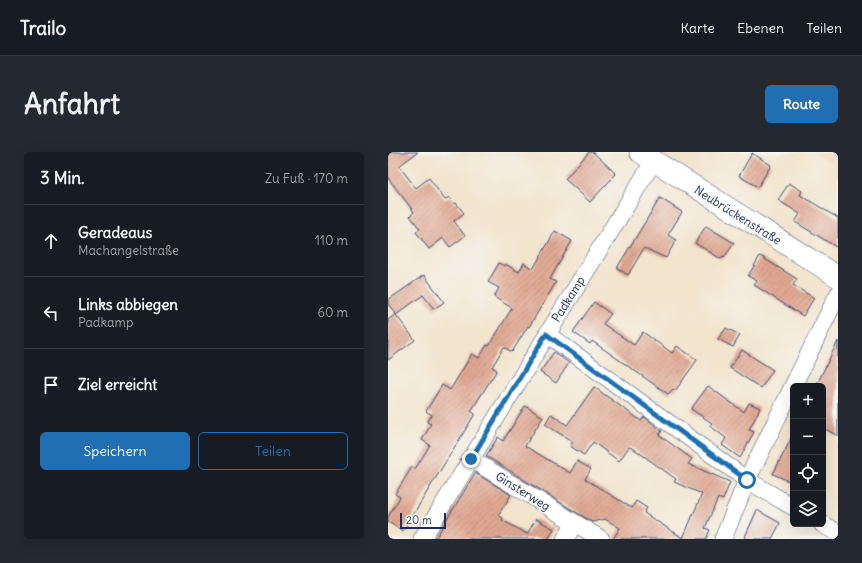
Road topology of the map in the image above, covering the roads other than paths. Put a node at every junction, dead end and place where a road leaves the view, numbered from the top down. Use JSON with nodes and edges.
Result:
{"nodes":[{"id":1,"x":646,"y":157,"type":"edge"},
{"id":2,"x":838,"y":277,"type":"edge"},
{"id":3,"x":838,"y":294,"type":"edge"},
{"id":4,"x":546,"y":334,"type":"junction"},
{"id":5,"x":794,"y":383,"type":"edge"},
{"id":6,"x":790,"y":392,"type":"edge"},
{"id":7,"x":471,"y":459,"type":"junction"},
{"id":8,"x":747,"y":480,"type":"junction"},
{"id":9,"x":790,"y":505,"type":"edge"},
{"id":10,"x":575,"y":523,"type":"junction"},
{"id":11,"x":826,"y":526,"type":"edge"},
{"id":12,"x":838,"y":534,"type":"edge"},
{"id":13,"x":422,"y":539,"type":"edge"},
{"id":14,"x":565,"y":539,"type":"edge"},
{"id":15,"x":601,"y":539,"type":"edge"},
{"id":16,"x":723,"y":539,"type":"edge"}],
"edges":[{"from":1,"to":2,"type":"street","name":"Neubrückenstraße"},
{"from":1,"to":4,"type":"street","name":"Padkamp"},
{"from":3,"to":5,"type":"street"},
{"from":4,"to":7,"type":"street","name":"Padkamp"},
{"from":4,"to":8,"type":"street"},
{"from":6,"to":8,"type":"street"},
{"from":7,"to":10,"type":"street","name":"Ginsterweg"},
{"from":7,"to":13,"type":"street","name":"Padkamp"},
{"from":8,"to":9,"type":"street"},
{"from":8,"to":16,"type":"street"},
{"from":10,"to":14,"type":"street"},
{"from":10,"to":15,"type":"street","name":"Ginsterweg"},
{"from":11,"to":12,"type":"street"}]}
